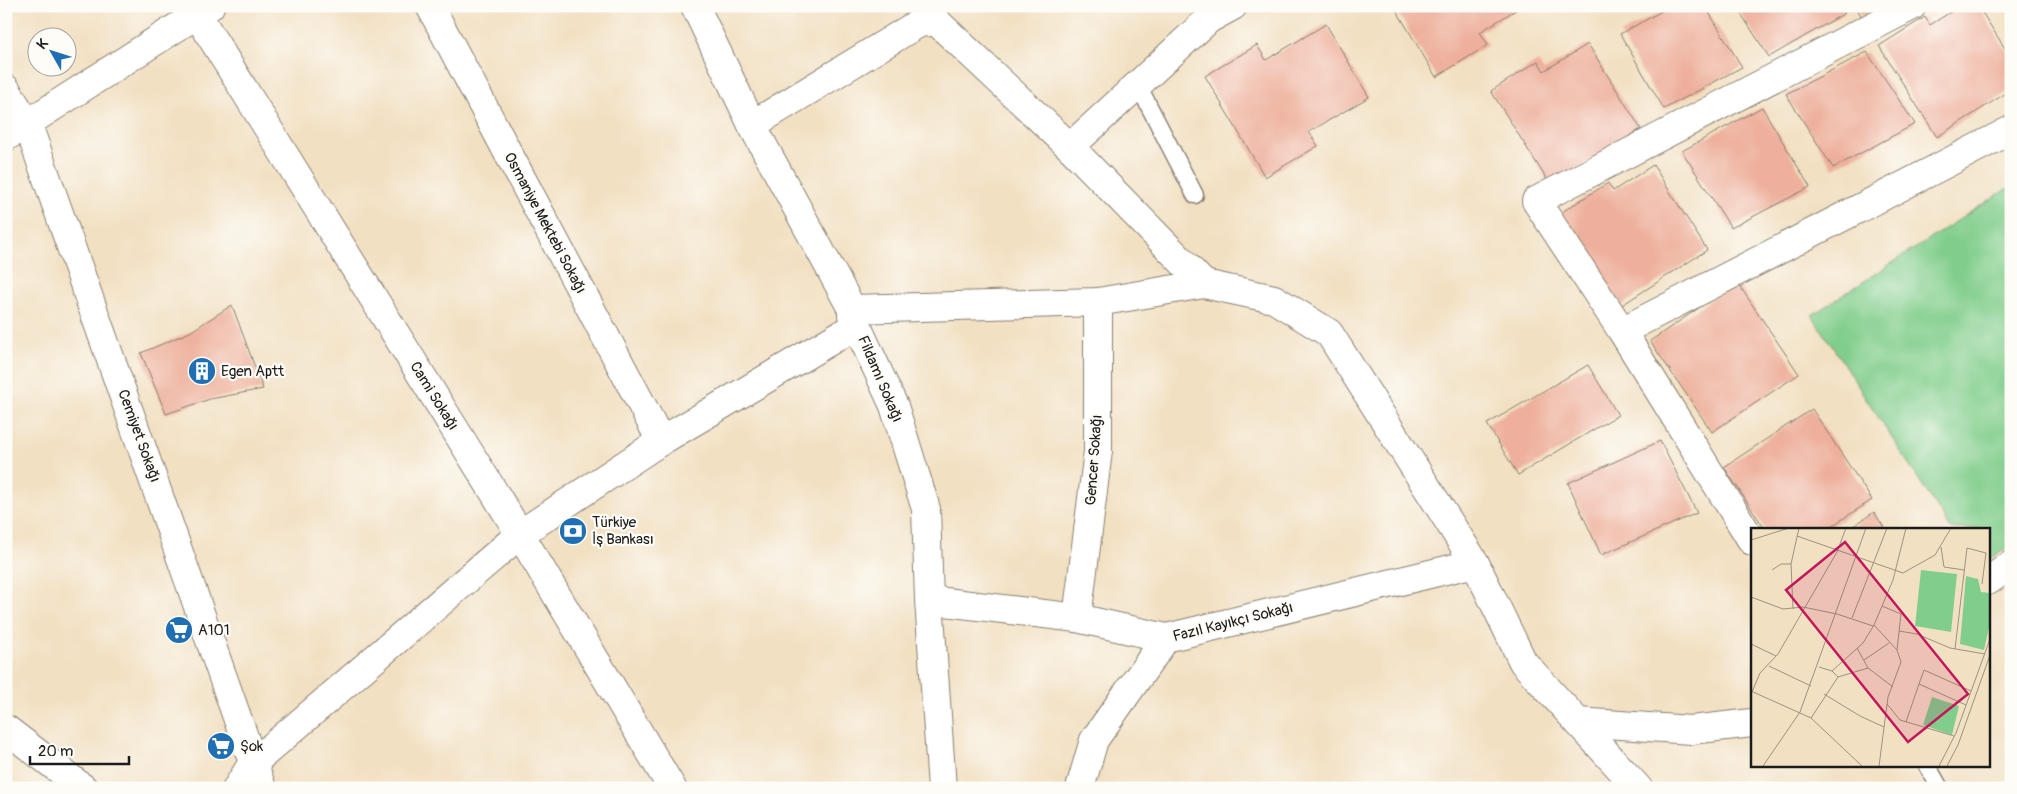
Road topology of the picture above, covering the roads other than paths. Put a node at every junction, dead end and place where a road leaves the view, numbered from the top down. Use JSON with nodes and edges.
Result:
{"nodes":[{"id":1,"x":430,"y":6,"type":"edge"},
{"id":2,"x":695,"y":6,"type":"edge"},
{"id":3,"x":1233,"y":6,"type":"edge"},
{"id":4,"x":1912,"y":6,"type":"edge"},
{"id":5,"x":200,"y":9,"type":"edge"},
{"id":6,"x":1138,"y":84,"type":"junction"},
{"id":7,"x":6,"y":89,"type":"edge"},
{"id":8,"x":752,"y":125,"type":"junction"},
{"id":9,"x":2011,"y":130,"type":"edge"},
{"id":10,"x":17,"y":131,"type":"edge"},
{"id":11,"x":1070,"y":147,"type":"junction"},
{"id":12,"x":1195,"y":195,"type":"dead end"},
{"id":13,"x":1204,"y":284,"type":"junction"},
{"id":14,"x":1098,"y":302,"type":"junction"},
{"id":15,"x":855,"y":317,"type":"junction"},
{"id":16,"x":1622,"y":332,"type":"junction"},
{"id":17,"x":661,"y":441,"type":"junction"},
{"id":18,"x":520,"y":534,"type":"junction"},
{"id":19,"x":1751,"y":539,"type":"edge"},
{"id":20,"x":1476,"y":563,"type":"junction"},
{"id":21,"x":2011,"y":566,"type":"edge"},
{"id":22,"x":1990,"y":580,"type":"edge"},
{"id":23,"x":929,"y":600,"type":"junction"},
{"id":24,"x":1077,"y":618,"type":"junction"},
{"id":25,"x":1166,"y":638,"type":"junction"},
{"id":26,"x":1578,"y":722,"type":"junction"},
{"id":27,"x":1751,"y":723,"type":"edge"},
{"id":28,"x":6,"y":729,"type":"edge"},
{"id":29,"x":1928,"y":766,"type":"edge"},
{"id":30,"x":257,"y":776,"type":"edge"},
{"id":31,"x":83,"y":788,"type":"edge"},
{"id":32,"x":237,"y":788,"type":"edge"},
{"id":33,"x":672,"y":788,"type":"edge"},
{"id":34,"x":942,"y":788,"type":"edge"},
{"id":35,"x":1080,"y":788,"type":"edge"},
{"id":36,"x":1638,"y":788,"type":"edge"},
{"id":37,"x":1940,"y":788,"type":"edge"}],
"edges":[{"from":1,"to":17,"type":"street","name":"Osmaniye Mektebi Sokağı"},
{"from":2,"to":8,"type":"street","name":"Fildamı Sokağı"},
{"from":3,"to":6,"type":"street"},
{"from":4,"to":16,"type":"street"},
{"from":5,"to":10,"type":"street"},
{"from":5,"to":18,"type":"street","name":"Cami Sokağı"},
{"from":6,"to":11,"type":"street"},
{"from":6,"to":12,"type":"lane"},
{"from":7,"to":10,"type":"street","name":"Cemiyet Sokağı"},
{"from":8,"to":11,"type":"street"},
{"from":8,"to":15,"type":"street","name":"Fildamı Sokağı"},
{"from":9,"to":16,"type":"street"},
{"from":10,"to":30,"type":"street","name":"Cemiyet Sokağı"},
{"from":11,"to":13,"type":"street"},
{"from":13,"to":14,"type":"street"},
{"from":13,"to":20,"type":"street"},
{"from":14,"to":15,"type":"street"},
{"from":14,"to":24,"type":"street","name":"Gencer Sokağı"},
{"from":15,"to":17,"type":"street"},
{"from":15,"to":23,"type":"street","name":"Fildamı Sokağı"},
{"from":16,"to":19,"type":"street"},
{"from":17,"to":18,"type":"street"},
{"from":18,"to":30,"type":"street"},
{"from":18,"to":33,"type":"street","name":"Cami Sokağı"},
{"from":20,"to":25,"type":"street","name":"Fazıl Kayıkçı Sokağı"},
{"from":20,"to":26,"type":"street"},
{"from":21,"to":22,"type":"street"},
{"from":23,"to":24,"type":"street","name":"Fazıl Kayıkçı Sokağı"},
{"from":23,"to":34,"type":"street","name":"Fildamı Sokağı"},
{"from":24,"to":25,"type":"street","name":"Fazıl Kayıkçı Sokağı"},
{"from":25,"to":35,"type":"street"},
{"from":26,"to":27,"type":"street"},
{"from":26,"to":36,"type":"street"},
{"from":28,"to":31,"type":"street"},
{"from":29,"to":37,"type":"lane"},
{"from":30,"to":32,"type":"street"}]}
